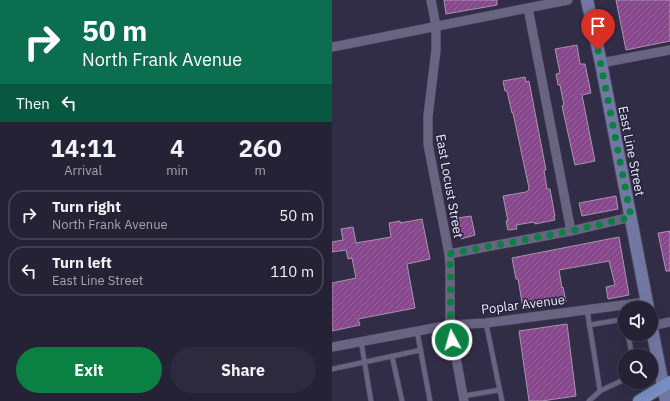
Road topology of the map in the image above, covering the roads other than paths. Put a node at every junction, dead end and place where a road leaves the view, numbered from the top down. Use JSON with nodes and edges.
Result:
{"nodes":[{"id":1,"x":431,"y":0,"type":"edge"},
{"id":2,"x":568,"y":0,"type":"edge"},
{"id":3,"x":587,"y":0,"type":"edge"},
{"id":4,"x":528,"y":8,"type":"junction"},
{"id":5,"x":436,"y":26,"type":"junction"},
{"id":6,"x":332,"y":47,"type":"edge"},
{"id":7,"x":670,"y":50,"type":"edge"},
{"id":8,"x":601,"y":63,"type":"junction"},
{"id":9,"x":631,"y":217,"type":"junction"},
{"id":10,"x":571,"y":231,"type":"junction"},
{"id":11,"x":449,"y":254,"type":"junction"},
{"id":12,"x":646,"y":301,"type":"edge"},
{"id":13,"x":618,"y":307,"type":"edge"},
{"id":14,"x":587,"y":309,"type":"junction"},
{"id":15,"x":618,"y":320,"type":"edge"},
{"id":16,"x":670,"y":322,"type":"edge"},
{"id":17,"x":486,"y":323,"type":"junction"},
{"id":18,"x":658,"y":324,"type":"edge"},
{"id":19,"x":450,"y":325,"type":"junction"},
{"id":20,"x":589,"y":325,"type":"junction"},
{"id":21,"x":417,"y":331,"type":"junction"},
{"id":22,"x":655,"y":341,"type":"edge"},
{"id":23,"x":361,"y":342,"type":"junction"},
{"id":24,"x":332,"y":347,"type":"edge"},
{"id":25,"x":421,"y":350,"type":"junction"},
{"id":26,"x":392,"y":356,"type":"junction"},
{"id":27,"x":365,"y":362,"type":"junction"},
{"id":28,"x":332,"y":369,"type":"edge"},
{"id":29,"x":618,"y":382,"type":"edge"},
{"id":30,"x":667,"y":384,"type":"edge"},
{"id":31,"x":499,"y":390,"type":"junction"},
{"id":32,"x":600,"y":391,"type":"junction"},
{"id":33,"x":464,"y":399,"type":"edge"},
{"id":34,"x":371,"y":401,"type":"edge"},
{"id":35,"x":402,"y":401,"type":"edge"},
{"id":36,"x":430,"y":401,"type":"edge"},
{"id":37,"x":502,"y":401,"type":"edge"},
{"id":38,"x":588,"y":401,"type":"edge"},
{"id":39,"x":639,"y":401,"type":"edge"},
{"id":40,"x":666,"y":401,"type":"edge"}],
"edges":[{"from":1,"to":5,"type":"street","name":"East Locust Street"},
{"from":2,"to":4,"type":"street"},
{"from":3,"to":8,"type":"street","name":"East Line Street"},
{"from":4,"to":5,"type":"street"},
{"from":4,"to":10,"type":"street"},
{"from":5,"to":6,"type":"street"},
{"from":5,"to":11,"type":"street","name":"East Locust Street"},
{"from":7,"to":8,"type":"street"},
{"from":8,"to":9,"type":"street","name":"East Line Street"},
{"from":9,"to":10,"type":"street"},
{"from":9,"to":12,"type":"street","name":"East Line Street"},
{"from":10,"to":11,"type":"street"},
{"from":11,"to":19,"type":"street","name":"East Locust Street"},
{"from":13,"to":14,"type":"street","name":"Poplar Avenue"},
{"from":14,"to":17,"type":"street","name":"Poplar Avenue"},
{"from":14,"to":20,"type":"lane"},
{"from":15,"to":20,"type":"lane"},
{"from":16,"to":18,"type":"street"},
{"from":17,"to":19,"type":"street","name":"Poplar Avenue"},
{"from":17,"to":31,"type":"lane"},
{"from":19,"to":21,"type":"street","name":"Poplar Avenue"},
{"from":19,"to":33,"type":"street","name":"East Locust Street"},
{"from":20,"to":32,"type":"lane"},
{"from":21,"to":23,"type":"street","name":"Poplar Avenue"},
{"from":21,"to":25,"type":"lane"},
{"from":22,"to":30,"type":"street"},
{"from":23,"to":24,"type":"street","name":"Poplar Avenue"},
{"from":23,"to":27,"type":"lane"},
{"from":25,"to":26,"type":"lane"},
{"from":25,"to":36,"type":"lane"},
{"from":26,"to":27,"type":"lane"},
{"from":26,"to":35,"type":"lane"},
{"from":27,"to":28,"type":"lane"},
{"from":27,"to":34,"type":"lane"},
{"from":29,"to":32,"type":"lane"},
{"from":30,"to":39,"type":"main road"},
{"from":30,"to":40,"type":"street"},
{"from":31,"to":33,"type":"lane"},
{"from":31,"to":37,"type":"lane"},
{"from":32,"to":38,"type":"lane"}]}
